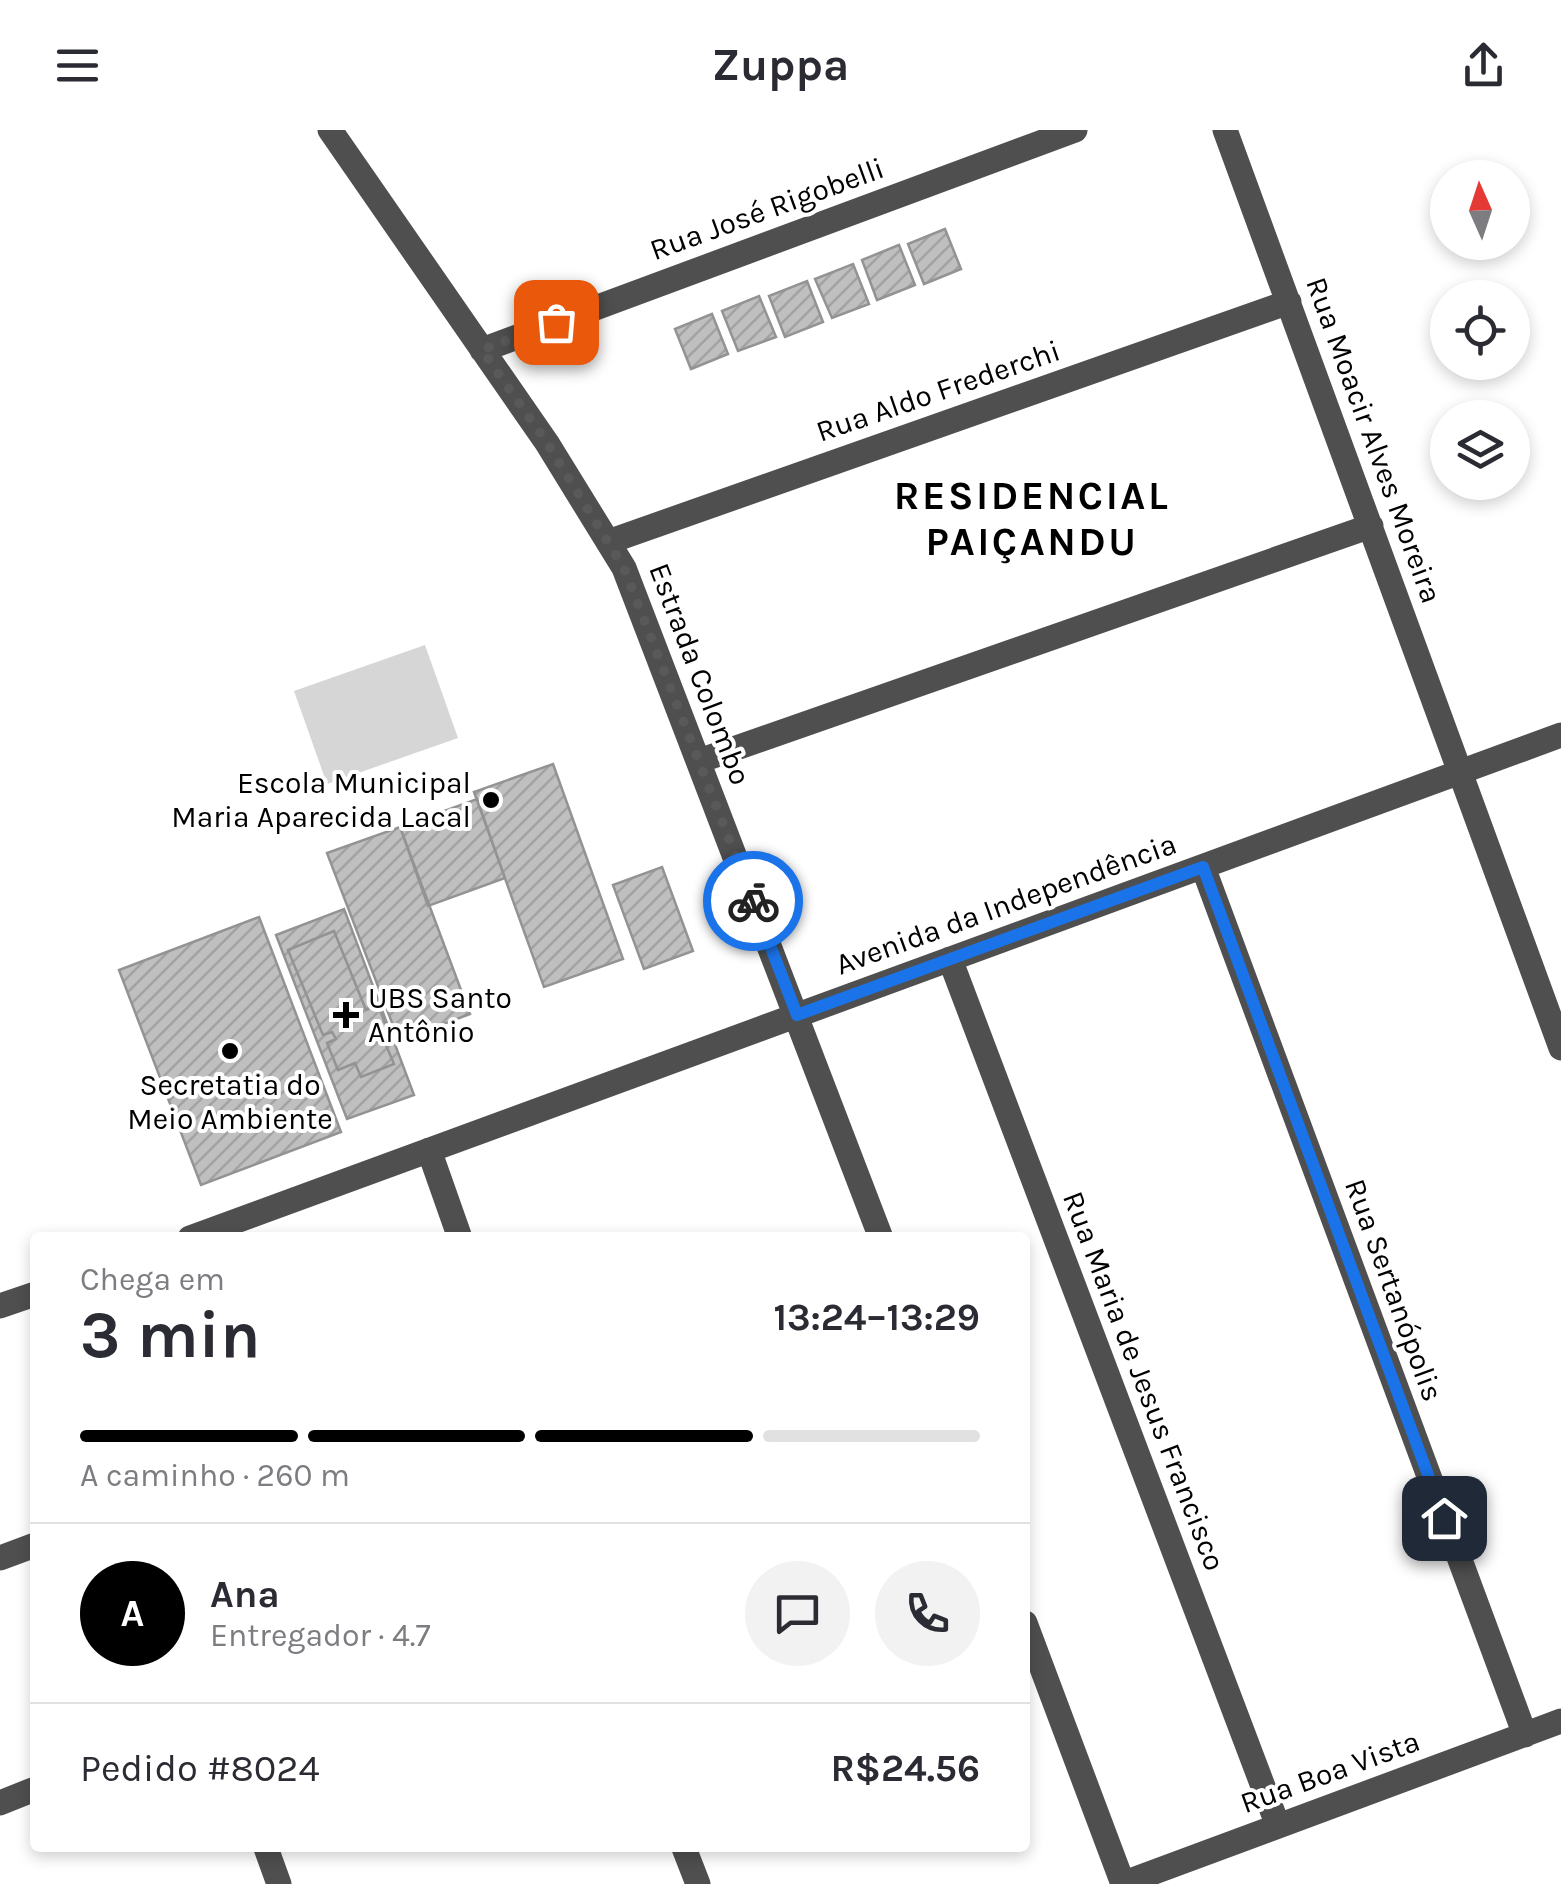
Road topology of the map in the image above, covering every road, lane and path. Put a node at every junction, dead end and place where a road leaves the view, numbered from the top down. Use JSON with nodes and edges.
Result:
{"nodes":[{"id":1,"x":1075,"y":130,"type":"edge"},
{"id":2,"x":1225,"y":130,"type":"edge"},
{"id":3,"x":335,"y":131,"type":"edge"},
{"id":4,"x":1289,"y":302,"type":"junction"},
{"id":5,"x":482,"y":350,"type":"junction"},
{"id":6,"x":1371,"y":526,"type":"junction"},
{"id":7,"x":608,"y":542,"type":"junction"},
{"id":8,"x":1561,"y":734,"type":"edge"},
{"id":9,"x":699,"y":761,"type":"junction"},
{"id":10,"x":1462,"y":772,"type":"junction"},
{"id":11,"x":1203,"y":867,"type":"junction"},
{"id":12,"x":950,"y":959,"type":"junction"},
{"id":13,"x":797,"y":1015,"type":"junction"},
{"id":14,"x":1561,"y":1048,"type":"edge"},
{"id":15,"x":428,"y":1150,"type":"junction"},
{"id":16,"x":206,"y":1232,"type":"edge"},
{"id":17,"x":458,"y":1232,"type":"edge"},
{"id":18,"x":878,"y":1232,"type":"edge"},
{"id":19,"x":30,"y":1296,"type":"edge"},
{"id":20,"x":0,"y":1306,"type":"edge"},
{"id":21,"x":30,"y":1547,"type":"edge"},
{"id":22,"x":0,"y":1558,"type":"edge"},
{"id":23,"x":1030,"y":1636,"type":"edge"},
{"id":24,"x":1561,"y":1721,"type":"edge"},
{"id":25,"x":1524,"y":1735,"type":"junction"},
{"id":26,"x":30,"y":1791,"type":"edge"},
{"id":27,"x":0,"y":1802,"type":"edge"},
{"id":28,"x":1278,"y":1826,"type":"junction"},
{"id":29,"x":267,"y":1852,"type":"edge"},
{"id":30,"x":686,"y":1852,"type":"edge"},
{"id":31,"x":279,"y":1884,"type":"edge"},
{"id":32,"x":698,"y":1884,"type":"edge"},
{"id":33,"x":1122,"y":1884,"type":"edge"}],
"edges":[{"from":1,"to":5,"type":"street","name":"Rua José Rigobelli"},
{"from":2,"to":4,"type":"street","name":"Rua Moacir Alves Moreira"},
{"from":3,"to":5,"type":"street","name":"Estrada Colombo"},
{"from":4,"to":6,"type":"street","name":"Rua Moacir Alves Moreira"},
{"from":4,"to":7,"type":"street","name":"Rua Aldo Frederchi"},
{"from":5,"to":7,"type":"street","name":"Estrada Colombo"},
{"from":6,"to":9,"type":"street"},
{"from":6,"to":10,"type":"street","name":"Rua Moacir Alves Moreira"},
{"from":7,"to":9,"type":"street","name":"Estrada Colombo"},
{"from":8,"to":10,"type":"street","name":"Avenida da Independência"},
{"from":9,"to":13,"type":"street","name":"Estrada Colombo"},
{"from":10,"to":11,"type":"street","name":"Avenida da Independência"},
{"from":10,"to":14,"type":"street","name":"Rua Moacir Alves Moreira"},
{"from":11,"to":12,"type":"street","name":"Avenida da Independência"},
{"from":11,"to":25,"type":"street","name":"Rua Sertanópolis"},
{"from":12,"to":13,"type":"street","name":"Avenida da Independência"},
{"from":12,"to":28,"type":"street","name":"Rua Maria de Jesus Francisco"},
{"from":13,"to":15,"type":"street","name":"Avenida da Independência"},
{"from":13,"to":18,"type":"street","name":"Estrada Colombo"},
{"from":15,"to":16,"type":"street","name":"Avenida da Independência"},
{"from":15,"to":17,"type":"street"},
{"from":19,"to":20,"type":"street"},
{"from":21,"to":22,"type":"street"},
{"from":23,"to":33,"type":"street"},
{"from":24,"to":25,"type":"street","name":"Rua Boa Vista"},
{"from":25,"to":28,"type":"street","name":"Rua Boa Vista"},
{"from":26,"to":27,"type":"street"},
{"from":28,"to":33,"type":"street","name":"Rua Boa Vista"},
{"from":29,"to":31,"type":"street"},
{"from":30,"to":32,"type":"street"}]}
